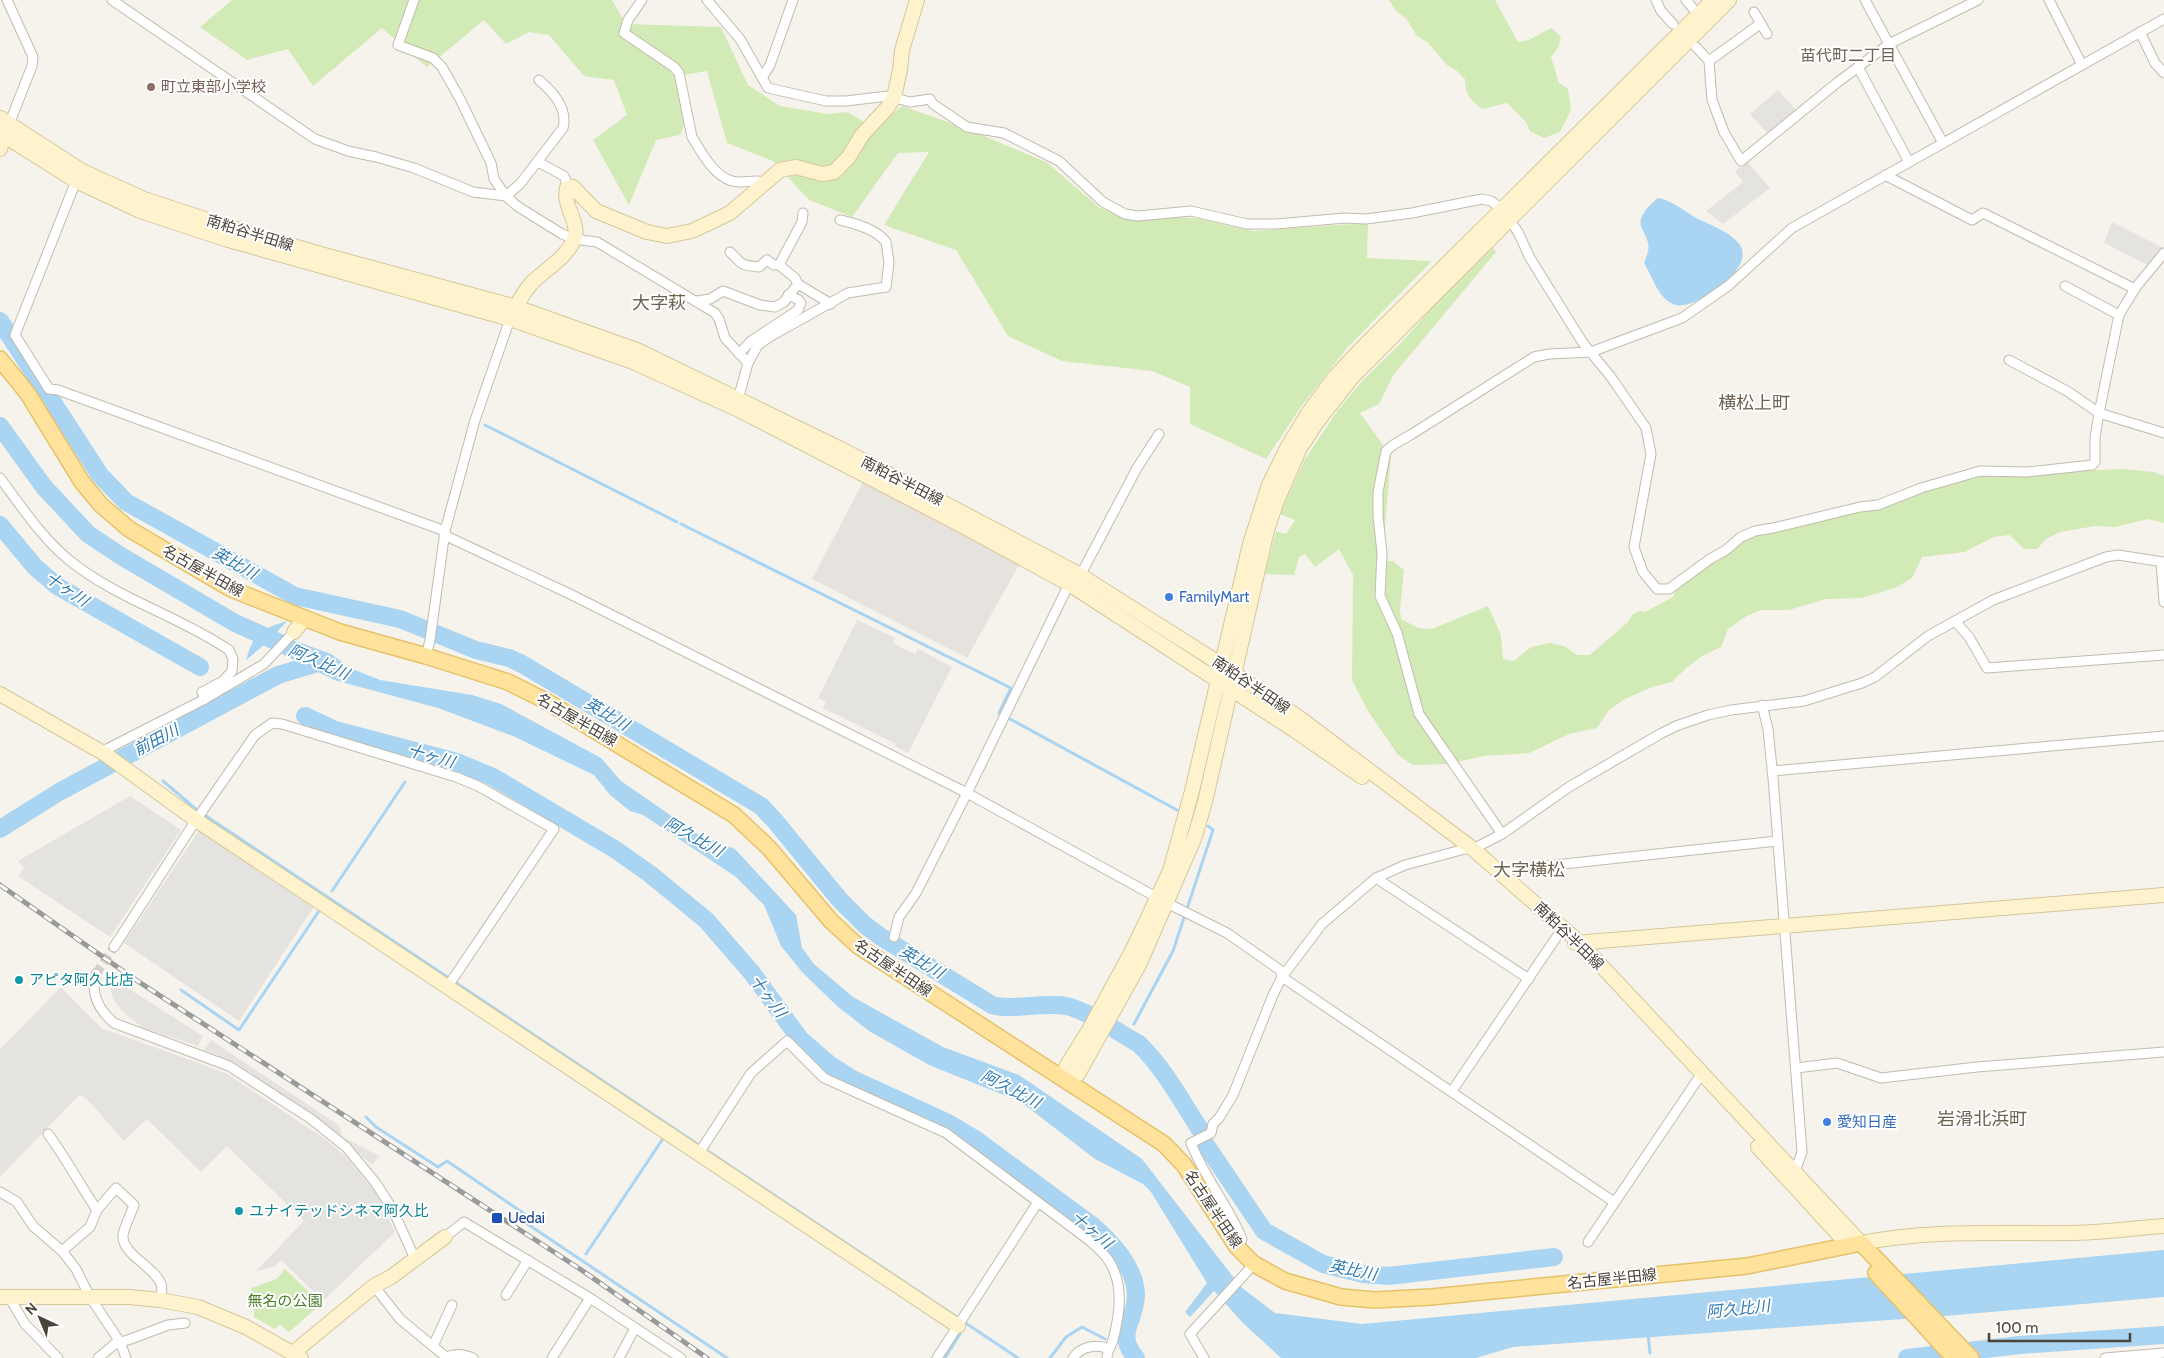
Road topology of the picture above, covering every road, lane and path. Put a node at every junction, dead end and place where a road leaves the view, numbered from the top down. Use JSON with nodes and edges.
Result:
{"nodes":[{"id":1,"x":7,"y":0,"type":"edge"},
{"id":2,"x":112,"y":0,"type":"edge"},
{"id":3,"x":414,"y":0,"type":"edge"},
{"id":4,"x":642,"y":0,"type":"edge"},
{"id":5,"x":707,"y":0,"type":"edge"},
{"id":6,"x":793,"y":0,"type":"edge"},
{"id":7,"x":917,"y":0,"type":"edge"},
{"id":8,"x":1656,"y":0,"type":"edge"},
{"id":9,"x":1686,"y":0,"type":"edge"},
{"id":10,"x":1713,"y":0,"type":"edge"},
{"id":11,"x":1729,"y":0,"type":"edge"},
{"id":12,"x":1865,"y":0,"type":"edge"},
{"id":13,"x":1978,"y":0,"type":"edge"},
{"id":14,"x":2049,"y":0,"type":"edge"},
{"id":15,"x":1754,"y":12,"type":"dead end"},
{"id":16,"x":1701,"y":19,"type":"junction"},
{"id":17,"x":2164,"y":19,"type":"edge"},
{"id":18,"x":1673,"y":24,"type":"dead end"},
{"id":19,"x":1760,"y":24,"type":"junction"},
{"id":20,"x":2140,"y":32,"type":"junction"},
{"id":21,"x":1767,"y":34,"type":"dead end"},
{"id":22,"x":1888,"y":44,"type":"junction"},
{"id":23,"x":1696,"y":47,"type":"dead end"},
{"id":24,"x":1709,"y":61,"type":"junction"},
{"id":25,"x":2082,"y":65,"type":"junction"},
{"id":26,"x":1858,"y":67,"type":"junction"},
{"id":27,"x":2164,"y":73,"type":"edge"},
{"id":28,"x":762,"y":78,"type":"junction"},
{"id":29,"x":539,"y":80,"type":"dead end"},
{"id":30,"x":894,"y":97,"type":"junction"},
{"id":31,"x":2,"y":132,"type":"edge"},
{"id":32,"x":1943,"y":143,"type":"junction"},
{"id":33,"x":538,"y":162,"type":"junction"},
{"id":34,"x":1909,"y":162,"type":"junction"},
{"id":35,"x":1885,"y":176,"type":"junction"},
{"id":36,"x":76,"y":182,"type":"junction"},
{"id":37,"x":765,"y":182,"type":"junction"},
{"id":38,"x":569,"y":188,"type":"junction"},
{"id":39,"x":506,"y":196,"type":"junction"},
{"id":40,"x":803,"y":213,"type":"dead end"},
{"id":41,"x":1506,"y":214,"type":"junction"},
{"id":42,"x":840,"y":220,"type":"dead end"},
{"id":43,"x":574,"y":239,"type":"junction"},
{"id":44,"x":730,"y":252,"type":"dead end"},
{"id":45,"x":2164,"y":253,"type":"edge"},
{"id":46,"x":779,"y":265,"type":"junction"},
{"id":47,"x":798,"y":284,"type":"junction"},
{"id":48,"x":2065,"y":286,"type":"dead end"},
{"id":49,"x":2135,"y":289,"type":"junction"},
{"id":50,"x":788,"y":295,"type":"junction"},
{"id":51,"x":697,"y":301,"type":"junction"},
{"id":52,"x":831,"y":304,"type":"junction"},
{"id":53,"x":513,"y":313,"type":"junction"},
{"id":54,"x":2119,"y":315,"type":"junction"},
{"id":55,"x":1591,"y":352,"type":"junction"},
{"id":56,"x":739,"y":354,"type":"junction"},
{"id":57,"x":0,"y":359,"type":"edge"},
{"id":58,"x":2009,"y":360,"type":"dead end"},
{"id":59,"x":748,"y":363,"type":"junction"},
{"id":60,"x":737,"y":403,"type":"junction"},
{"id":61,"x":2099,"y":413,"type":"junction"},
{"id":62,"x":2164,"y":433,"type":"edge"},
{"id":63,"x":1159,"y":434,"type":"dead end"},
{"id":64,"x":0,"y":478,"type":"edge"},
{"id":65,"x":444,"y":533,"type":"junction"},
{"id":66,"x":2163,"y":562,"type":"edge"},
{"id":67,"x":1075,"y":580,"type":"junction"},
{"id":68,"x":2164,"y":602,"type":"edge"},
{"id":69,"x":304,"y":619,"type":"junction"},
{"id":70,"x":1955,"y":621,"type":"junction"},
{"id":71,"x":294,"y":632,"type":"joint"},
{"id":72,"x":2164,"y":655,"type":"edge"},
{"id":73,"x":426,"y":656,"type":"junction"},
{"id":74,"x":1222,"y":665,"type":"junction"},
{"id":75,"x":1235,"y":674,"type":"junction"},
{"id":76,"x":1219,"y":681,"type":"junction"},
{"id":77,"x":1232,"y":689,"type":"junction"},
{"id":78,"x":0,"y":694,"type":"edge"},
{"id":79,"x":206,"y":698,"type":"junction"},
{"id":80,"x":1762,"y":705,"type":"junction"},
{"id":81,"x":2164,"y":736,"type":"edge"},
{"id":82,"x":103,"y":753,"type":"junction"},
{"id":83,"x":1772,"y":771,"type":"junction"},
{"id":84,"x":967,"y":793,"type":"junction"},
{"id":85,"x":196,"y":820,"type":"junction"},
{"id":86,"x":1502,"y":834,"type":"junction"},
{"id":87,"x":1778,"y":841,"type":"junction"},
{"id":88,"x":1469,"y":849,"type":"junction"},
{"id":89,"x":1499,"y":871,"type":"junction"},
{"id":90,"x":1376,"y":878,"type":"junction"},
{"id":91,"x":2164,"y":895,"type":"edge"},
{"id":92,"x":1168,"y":903,"type":"junction"},
{"id":93,"x":1784,"y":925,"type":"junction"},
{"id":94,"x":1560,"y":932,"type":"junction"},
{"id":95,"x":894,"y":937,"type":"dead end"},
{"id":96,"x":1576,"y":943,"type":"junction"},
{"id":97,"x":114,"y":947,"type":"tunnel mouth"},
{"id":98,"x":96,"y":974,"type":"tunnel mouth"},
{"id":99,"x":1282,"y":977,"type":"junction"},
{"id":100,"x":1529,"y":979,"type":"junction"},
{"id":101,"x":448,"y":986,"type":"junction"},
{"id":102,"x":2164,"y":1052,"type":"edge"},
{"id":103,"x":1796,"y":1068,"type":"junction"},
{"id":104,"x":1698,"y":1079,"type":"junction"},
{"id":105,"x":1066,"y":1080,"type":"junction"},
{"id":106,"x":1452,"y":1091,"type":"junction"},
{"id":107,"x":48,"y":1134,"type":"dead end"},
{"id":108,"x":698,"y":1153,"type":"junction"},
{"id":109,"x":1792,"y":1178,"type":"junction"},
{"id":110,"x":0,"y":1192,"type":"edge"},
{"id":111,"x":1038,"y":1202,"type":"junction"},
{"id":112,"x":1614,"y":1202,"type":"junction"},
{"id":113,"x":97,"y":1210,"type":"junction"},
{"id":114,"x":2164,"y":1226,"type":"edge"},
{"id":115,"x":445,"y":1237,"type":"joint"},
{"id":116,"x":1588,"y":1242,"type":"dead end"},
{"id":117,"x":1855,"y":1244,"type":"junction"},
{"id":118,"x":1237,"y":1247,"type":"junction"},
{"id":119,"x":62,"y":1252,"type":"junction"},
{"id":120,"x":415,"y":1259,"type":"junction"},
{"id":121,"x":528,"y":1260,"type":"junction"},
{"id":122,"x":1875,"y":1265,"type":"junction"},
{"id":123,"x":1249,"y":1269,"type":"junction"},
{"id":124,"x":374,"y":1286,"type":"junction"},
{"id":125,"x":506,"y":1295,"type":"dead end"},
{"id":126,"x":4,"y":1297,"type":"edge"},
{"id":127,"x":90,"y":1297,"type":"junction"},
{"id":128,"x":590,"y":1298,"type":"junction"},
{"id":129,"x":160,"y":1300,"type":"junction"},
{"id":130,"x":452,"y":1305,"type":"dead end"},
{"id":131,"x":184,"y":1323,"type":"dead end"},
{"id":132,"x":958,"y":1326,"type":"junction"},
{"id":133,"x":635,"y":1328,"type":"junction"},
{"id":134,"x":120,"y":1342,"type":"junction"},
{"id":135,"x":433,"y":1346,"type":"junction"},
{"id":136,"x":1108,"y":1354,"type":"edge"},
{"id":137,"x":2164,"y":1354,"type":"edge"},
{"id":138,"x":293,"y":1356,"type":"edge"},
{"id":139,"x":676,"y":1356,"type":"edge"},
{"id":140,"x":58,"y":1358,"type":"edge"},
{"id":141,"x":98,"y":1358,"type":"edge"},
{"id":142,"x":126,"y":1358,"type":"edge"},
{"id":143,"x":474,"y":1358,"type":"edge"},
{"id":144,"x":552,"y":1358,"type":"edge"},
{"id":145,"x":619,"y":1358,"type":"edge"},
{"id":146,"x":937,"y":1358,"type":"edge"},
{"id":147,"x":1073,"y":1358,"type":"edge"},
{"id":148,"x":1204,"y":1358,"type":"edge"},
{"id":149,"x":1954,"y":1358,"type":"edge"},
{"id":150,"x":1971,"y":1358,"type":"edge"},
{"id":151,"x":2105,"y":1358,"type":"edge"}],
"edges":[{"from":1,"to":31,"type":"street"},
{"from":2,"to":39,"type":"street"},
{"from":3,"to":39,"type":"street"},
{"from":4,"to":37,"type":"street"},
{"from":5,"to":28,"type":"street"},
{"from":6,"to":28,"type":"street"},
{"from":7,"to":30,"type":"main road"},
{"from":8,"to":18,"type":"street"},
{"from":9,"to":16,"type":"street"},
{"from":10,"to":16,"type":"main road"},
{"from":11,"to":16,"type":"main road"},
{"from":12,"to":22,"type":"street"},
{"from":13,"to":22,"type":"street"},
{"from":14,"to":25,"type":"street"},
{"from":15,"to":19,"type":"street"},
{"from":16,"to":41,"type":"main road"},
{"from":17,"to":20,"type":"street"},
{"from":19,"to":21,"type":"street"},
{"from":19,"to":24,"type":"street"},
{"from":20,"to":25,"type":"street"},
{"from":20,"to":27,"type":"street"},
{"from":22,"to":26,"type":"street"},
{"from":22,"to":32,"type":"street"},
{"from":23,"to":24,"type":"street"},
{"from":24,"to":26,"type":"street"},
{"from":25,"to":32,"type":"street"},
{"from":26,"to":34,"type":"street"},
{"from":28,"to":30,"type":"street"},
{"from":29,"to":33,"type":"street"},
{"from":30,"to":37,"type":"main road"},
{"from":30,"to":41,"type":"street"},
{"from":31,"to":36,"type":"main road","name":"南粕谷半田線"},
{"from":31,"to":53,"type":"main road","name":"南粕谷半田線"},
{"from":32,"to":34,"type":"street"},
{"from":33,"to":38,"type":"street"},
{"from":33,"to":39,"type":"street"},
{"from":34,"to":35,"type":"street"},
{"from":35,"to":49,"type":"street"},
{"from":35,"to":55,"type":"street"},
{"from":36,"to":53,"type":"main road","name":"南粕谷半田線"},
{"from":36,"to":65,"type":"street"},
{"from":37,"to":38,"type":"main road"},
{"from":38,"to":43,"type":"main road"},
{"from":39,"to":43,"type":"street"},
{"from":40,"to":46,"type":"street"},
{"from":41,"to":55,"type":"street"},
{"from":41,"to":74,"type":"main road"},
{"from":41,"to":75,"type":"main road"},
{"from":42,"to":52,"type":"street"},
{"from":43,"to":51,"type":"street"},
{"from":43,"to":53,"type":"main road"},
{"from":44,"to":46,"type":"street"},
{"from":45,"to":49,"type":"street"},
{"from":46,"to":47,"type":"street"},
{"from":47,"to":50,"type":"street"},
{"from":47,"to":52,"type":"street"},
{"from":48,"to":54,"type":"street"},
{"from":49,"to":54,"type":"street"},
{"from":50,"to":51,"type":"street"},
{"from":50,"to":56,"type":"street"},
{"from":51,"to":56,"type":"street"},
{"from":52,"to":59,"type":"street"},
{"from":53,"to":60,"type":"main road","name":"南粕谷半田線"},
{"from":53,"to":65,"type":"street"},
{"from":54,"to":61,"type":"street"},
{"from":55,"to":61,"type":"street"},
{"from":55,"to":86,"type":"street"},
{"from":56,"to":59,"type":"street"},
{"from":57,"to":69,"type":"main road","name":"名古屋半田線"},
{"from":58,"to":61,"type":"street"},
{"from":59,"to":60,"type":"street"},
{"from":60,"to":67,"type":"main road","name":"南粕谷半田線"},
{"from":61,"to":62,"type":"street"},
{"from":63,"to":67,"type":"street"},
{"from":64,"to":79,"type":"street"},
{"from":65,"to":73,"type":"street"},
{"from":65,"to":84,"type":"street"},
{"from":66,"to":68,"type":"street"},
{"from":66,"to":70,"type":"street"},
{"from":67,"to":74,"type":"main road","name":"南粕谷半田線"},
{"from":67,"to":76,"type":"main road","name":"南粕谷半田線"},
{"from":67,"to":84,"type":"street"},
{"from":69,"to":71,"type":"main road"},
{"from":69,"to":73,"type":"main road","name":"名古屋半田線"},
{"from":70,"to":72,"type":"street"},
{"from":70,"to":80,"type":"street"},
{"from":71,"to":79,"type":"street"},
{"from":73,"to":105,"type":"main road","name":"名古屋半田線"},
{"from":74,"to":75,"type":"main road","name":"南粕谷半田線"},
{"from":74,"to":76,"type":"main road"},
{"from":75,"to":77,"type":"main road"},
{"from":75,"to":88,"type":"main road","name":"南粕谷半田線"},
{"from":76,"to":77,"type":"main road","name":"南粕谷半田線"},
{"from":76,"to":92,"type":"main road"},
{"from":77,"to":88,"type":"main road","name":"南粕谷半田線"},
{"from":77,"to":92,"type":"main road"},
{"from":78,"to":82,"type":"main road"},
{"from":79,"to":82,"type":"street"},
{"from":80,"to":83,"type":"street"},
{"from":80,"to":86,"type":"street"},
{"from":81,"to":83,"type":"street"},
{"from":82,"to":85,"type":"main road"},
{"from":83,"to":87,"type":"street"},
{"from":84,"to":92,"type":"street"},
{"from":84,"to":95,"type":"street"},
{"from":85,"to":97,"type":"street"},
{"from":85,"to":101,"type":"main road"},
{"from":85,"to":101,"type":"street"},
{"from":86,"to":88,"type":"street"},
{"from":87,"to":89,"type":"street"},
{"from":87,"to":93,"type":"street"},
{"from":88,"to":89,"type":"main road","name":"南粕谷半田線"},
{"from":88,"to":90,"type":"street"},
{"from":88,"to":94,"type":"main road","name":"南粕谷半田線"},
{"from":89,"to":96,"type":"main road","name":"南粕谷半田線"},
{"from":90,"to":99,"type":"street"},
{"from":90,"to":100,"type":"street"},
{"from":91,"to":93,"type":"main road"},
{"from":92,"to":99,"type":"street"},
{"from":92,"to":105,"type":"main road"},
{"from":93,"to":96,"type":"main road"},
{"from":93,"to":103,"type":"street"},
{"from":94,"to":96,"type":"main road","name":"南粕谷半田線"},
{"from":94,"to":100,"type":"street"},
{"from":96,"to":104,"type":"main road","name":"南粕谷半田線"},
{"from":96,"to":109,"type":"main road","name":"南粕谷半田線"},
{"from":98,"to":120,"type":"street"},
{"from":99,"to":106,"type":"street"},
{"from":99,"to":118,"type":"street"},
{"from":100,"to":106,"type":"street"},
{"from":101,"to":108,"type":"main road"},
{"from":102,"to":103,"type":"street"},
{"from":103,"to":109,"type":"street"},
{"from":104,"to":109,"type":"main road","name":"南粕谷半田線"},
{"from":104,"to":112,"type":"street"},
{"from":105,"to":118,"type":"main road","name":"名古屋半田線"},
{"from":106,"to":112,"type":"street"},
{"from":107,"to":113,"type":"street"},
{"from":108,"to":111,"type":"street"},
{"from":108,"to":132,"type":"main road"},
{"from":109,"to":117,"type":"main road","name":"南粕谷半田線"},
{"from":110,"to":119,"type":"street"},
{"from":111,"to":132,"type":"street"},
{"from":111,"to":136,"type":"street"},
{"from":112,"to":116,"type":"street"},
{"from":113,"to":119,"type":"street"},
{"from":113,"to":129,"type":"street"},
{"from":114,"to":117,"type":"main road"},
{"from":115,"to":120,"type":"main road"},
{"from":115,"to":121,"type":"street"},
{"from":117,"to":122,"type":"main road"},
{"from":117,"to":123,"type":"main road","name":"名古屋半田線"},
{"from":118,"to":123,"type":"main road","name":"名古屋半田線"},
{"from":119,"to":127,"type":"street"},
{"from":120,"to":124,"type":"main road"},
{"from":121,"to":125,"type":"street"},
{"from":121,"to":128,"type":"street"},
{"from":122,"to":149,"type":"main road"},
{"from":122,"to":150,"type":"main road"},
{"from":123,"to":148,"type":"street"},
{"from":124,"to":135,"type":"street"},
{"from":124,"to":138,"type":"main road"},
{"from":126,"to":127,"type":"main road"},
{"from":126,"to":140,"type":"street"},
{"from":127,"to":129,"type":"main road"},
{"from":127,"to":134,"type":"street"},
{"from":128,"to":133,"type":"street"},
{"from":128,"to":144,"type":"street"},
{"from":129,"to":138,"type":"main road"},
{"from":130,"to":135,"type":"street"},
{"from":131,"to":134,"type":"street"},
{"from":132,"to":146,"type":"street"},
{"from":133,"to":139,"type":"street"},
{"from":133,"to":145,"type":"street"},
{"from":134,"to":141,"type":"street"},
{"from":134,"to":142,"type":"street"},
{"from":135,"to":143,"type":"street"},
{"from":136,"to":147,"type":"street"},
{"from":137,"to":151,"type":"street"}]}
